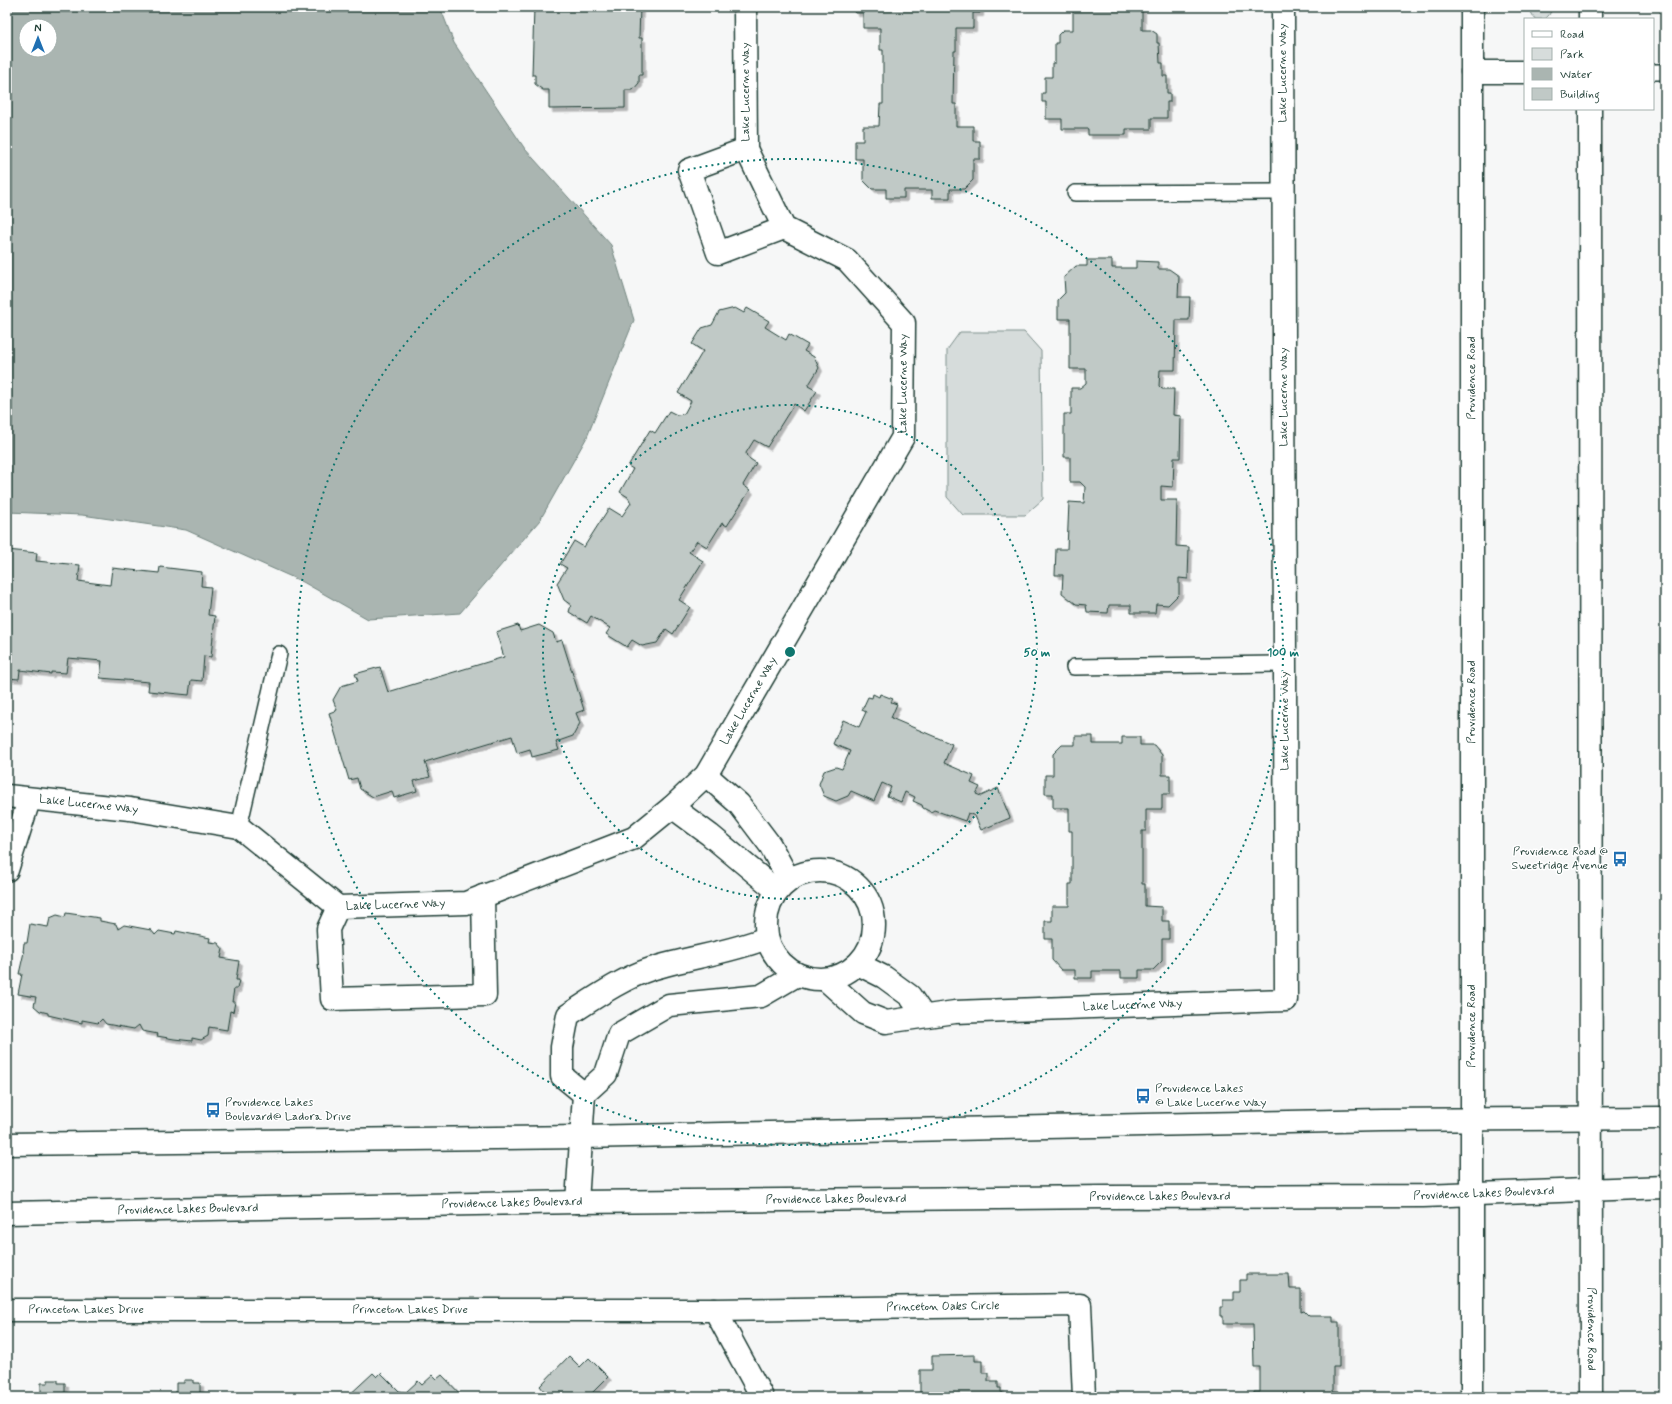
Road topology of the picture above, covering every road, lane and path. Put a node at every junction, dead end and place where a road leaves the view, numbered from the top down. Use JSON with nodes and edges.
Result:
{"nodes":[{"id":1,"x":745,"y":7,"type":"edge"},
{"id":2,"x":1283,"y":7,"type":"edge"},
{"id":3,"x":1472,"y":7,"type":"edge"},
{"id":4,"x":1590,"y":7,"type":"edge"},
{"id":5,"x":1590,"y":18,"type":"edge"},
{"id":6,"x":1472,"y":72,"type":"junction"},
{"id":7,"x":1524,"y":72,"type":"edge"},
{"id":8,"x":1654,"y":72,"type":"edge"},
{"id":9,"x":1665,"y":72,"type":"edge"},
{"id":10,"x":1590,"y":110,"type":"edge"},
{"id":11,"x":746,"y":149,"type":"junction"},
{"id":12,"x":1284,"y":192,"type":"junction"},
{"id":13,"x":1074,"y":193,"type":"dead end"},
{"id":14,"x":784,"y":228,"type":"junction"},
{"id":15,"x":280,"y":654,"type":"dead end"},
{"id":16,"x":1285,"y":664,"type":"junction"},
{"id":17,"x":1074,"y":667,"type":"dead end"},
{"id":18,"x":706,"y":775,"type":"junction"},
{"id":19,"x":7,"y":796,"type":"edge"},
{"id":20,"x":29,"y":800,"type":"junction"},
{"id":21,"x":672,"y":807,"type":"junction"},
{"id":22,"x":239,"y":827,"type":"junction"},
{"id":23,"x":7,"y":870,"type":"edge"},
{"id":24,"x":783,"y":886,"type":"junction"},
{"id":25,"x":483,"y":896,"type":"junction"},
{"id":26,"x":338,"y":907,"type":"junction"},
{"id":27,"x":766,"y":938,"type":"junction"},
{"id":28,"x":858,"y":964,"type":"junction"},
{"id":29,"x":797,"y":975,"type":"junction"},
{"id":30,"x":825,"y":979,"type":"junction"},
{"id":31,"x":923,"y":1016,"type":"junction"},
{"id":32,"x":584,"y":1094,"type":"junction"},
{"id":33,"x":1590,"y":1118,"type":"junction"},
{"id":34,"x":1665,"y":1118,"type":"edge"},
{"id":35,"x":1472,"y":1119,"type":"junction"},
{"id":36,"x":582,"y":1137,"type":"junction"},
{"id":37,"x":7,"y":1144,"type":"edge"},
{"id":38,"x":1665,"y":1187,"type":"edge"},
{"id":39,"x":1591,"y":1190,"type":"junction"},
{"id":40,"x":1471,"y":1194,"type":"junction"},
{"id":41,"x":577,"y":1202,"type":"junction"},
{"id":42,"x":7,"y":1213,"type":"edge"},
{"id":43,"x":7,"y":1310,"type":"edge"},
{"id":44,"x":715,"y":1310,"type":"junction"},
{"id":45,"x":762,"y":1397,"type":"edge"},
{"id":46,"x":1084,"y":1397,"type":"edge"},
{"id":47,"x":1472,"y":1397,"type":"edge"},
{"id":48,"x":1591,"y":1397,"type":"edge"}],
"edges":[{"from":1,"to":11,"type":"street","name":"Lake Lucerne Way"},
{"from":2,"to":12,"type":"street","name":"Lake Lucerne Way"},
{"from":3,"to":6,"type":"street","name":"Providence Road"},
{"from":4,"to":5,"type":"street"},
{"from":6,"to":7,"type":"street"},
{"from":6,"to":35,"type":"street","name":"Providence Road"},
{"from":8,"to":9,"type":"lane"},
{"from":10,"to":33,"type":"street","name":"Providence Road"},
{"from":11,"to":14,"type":"street","name":"Lake Lucerne Way"},
{"from":11,"to":14,"type":"street"},
{"from":12,"to":13,"type":"lane"},
{"from":12,"to":16,"type":"street","name":"Lake Lucerne Way"},
{"from":14,"to":18,"type":"street","name":"Lake Lucerne Way"},
{"from":15,"to":22,"type":"lane"},
{"from":16,"to":17,"type":"lane"},
{"from":16,"to":31,"type":"street","name":"Lake Lucerne Way"},
{"from":18,"to":21,"type":"street","name":"Lake Lucerne Way"},
{"from":18,"to":24,"type":"street"},
{"from":19,"to":20,"type":"street","name":"Lake Lucerne Way"},
{"from":20,"to":22,"type":"street","name":"Lake Lucerne Way"},
{"from":20,"to":23,"type":"street","name":"Lake Lucerne Way"},
{"from":21,"to":24,"type":"street"},
{"from":21,"to":25,"type":"street","name":"Lake Lucerne Way"},
{"from":22,"to":26,"type":"street","name":"Lake Lucerne Way"},
{"from":24,"to":27,"type":"street"},
{"from":24,"to":28,"type":"street"},
{"from":25,"to":26,"type":"street","name":"Lake Lucerne Way"},
{"from":25,"to":26,"type":"street"},
{"from":27,"to":29,"type":"street"},
{"from":27,"to":32,"type":"street"},
{"from":28,"to":30,"type":"street"},
{"from":28,"to":31,"type":"street"},
{"from":29,"to":30,"type":"street"},
{"from":29,"to":32,"type":"street"},
{"from":30,"to":31,"type":"street","name":"Lake Lucerne Way"},
{"from":32,"to":36,"type":"street"},
{"from":33,"to":34,"type":"street"},
{"from":33,"to":35,"type":"street"},
{"from":33,"to":39,"type":"street","name":"Providence Road"},
{"from":35,"to":36,"type":"street"},
{"from":35,"to":40,"type":"street","name":"Providence Road"},
{"from":36,"to":37,"type":"street"},
{"from":36,"to":41,"type":"street"},
{"from":38,"to":39,"type":"street","name":"Providence Lakes Boulevard"},
{"from":39,"to":40,"type":"street","name":"Providence Lakes Boulevard"},
{"from":39,"to":48,"type":"street","name":"Providence Road"},
{"from":40,"to":41,"type":"street","name":"Providence Lakes Boulevard"},
{"from":40,"to":47,"type":"street","name":"Providence Road"},
{"from":41,"to":42,"type":"street","name":"Providence Lakes Boulevard"},
{"from":43,"to":44,"type":"street","name":"Princeton Lakes Drive"},
{"from":44,"to":45,"type":"street"},
{"from":44,"to":46,"type":"street","name":"Princeton Oaks Circle"}]}
